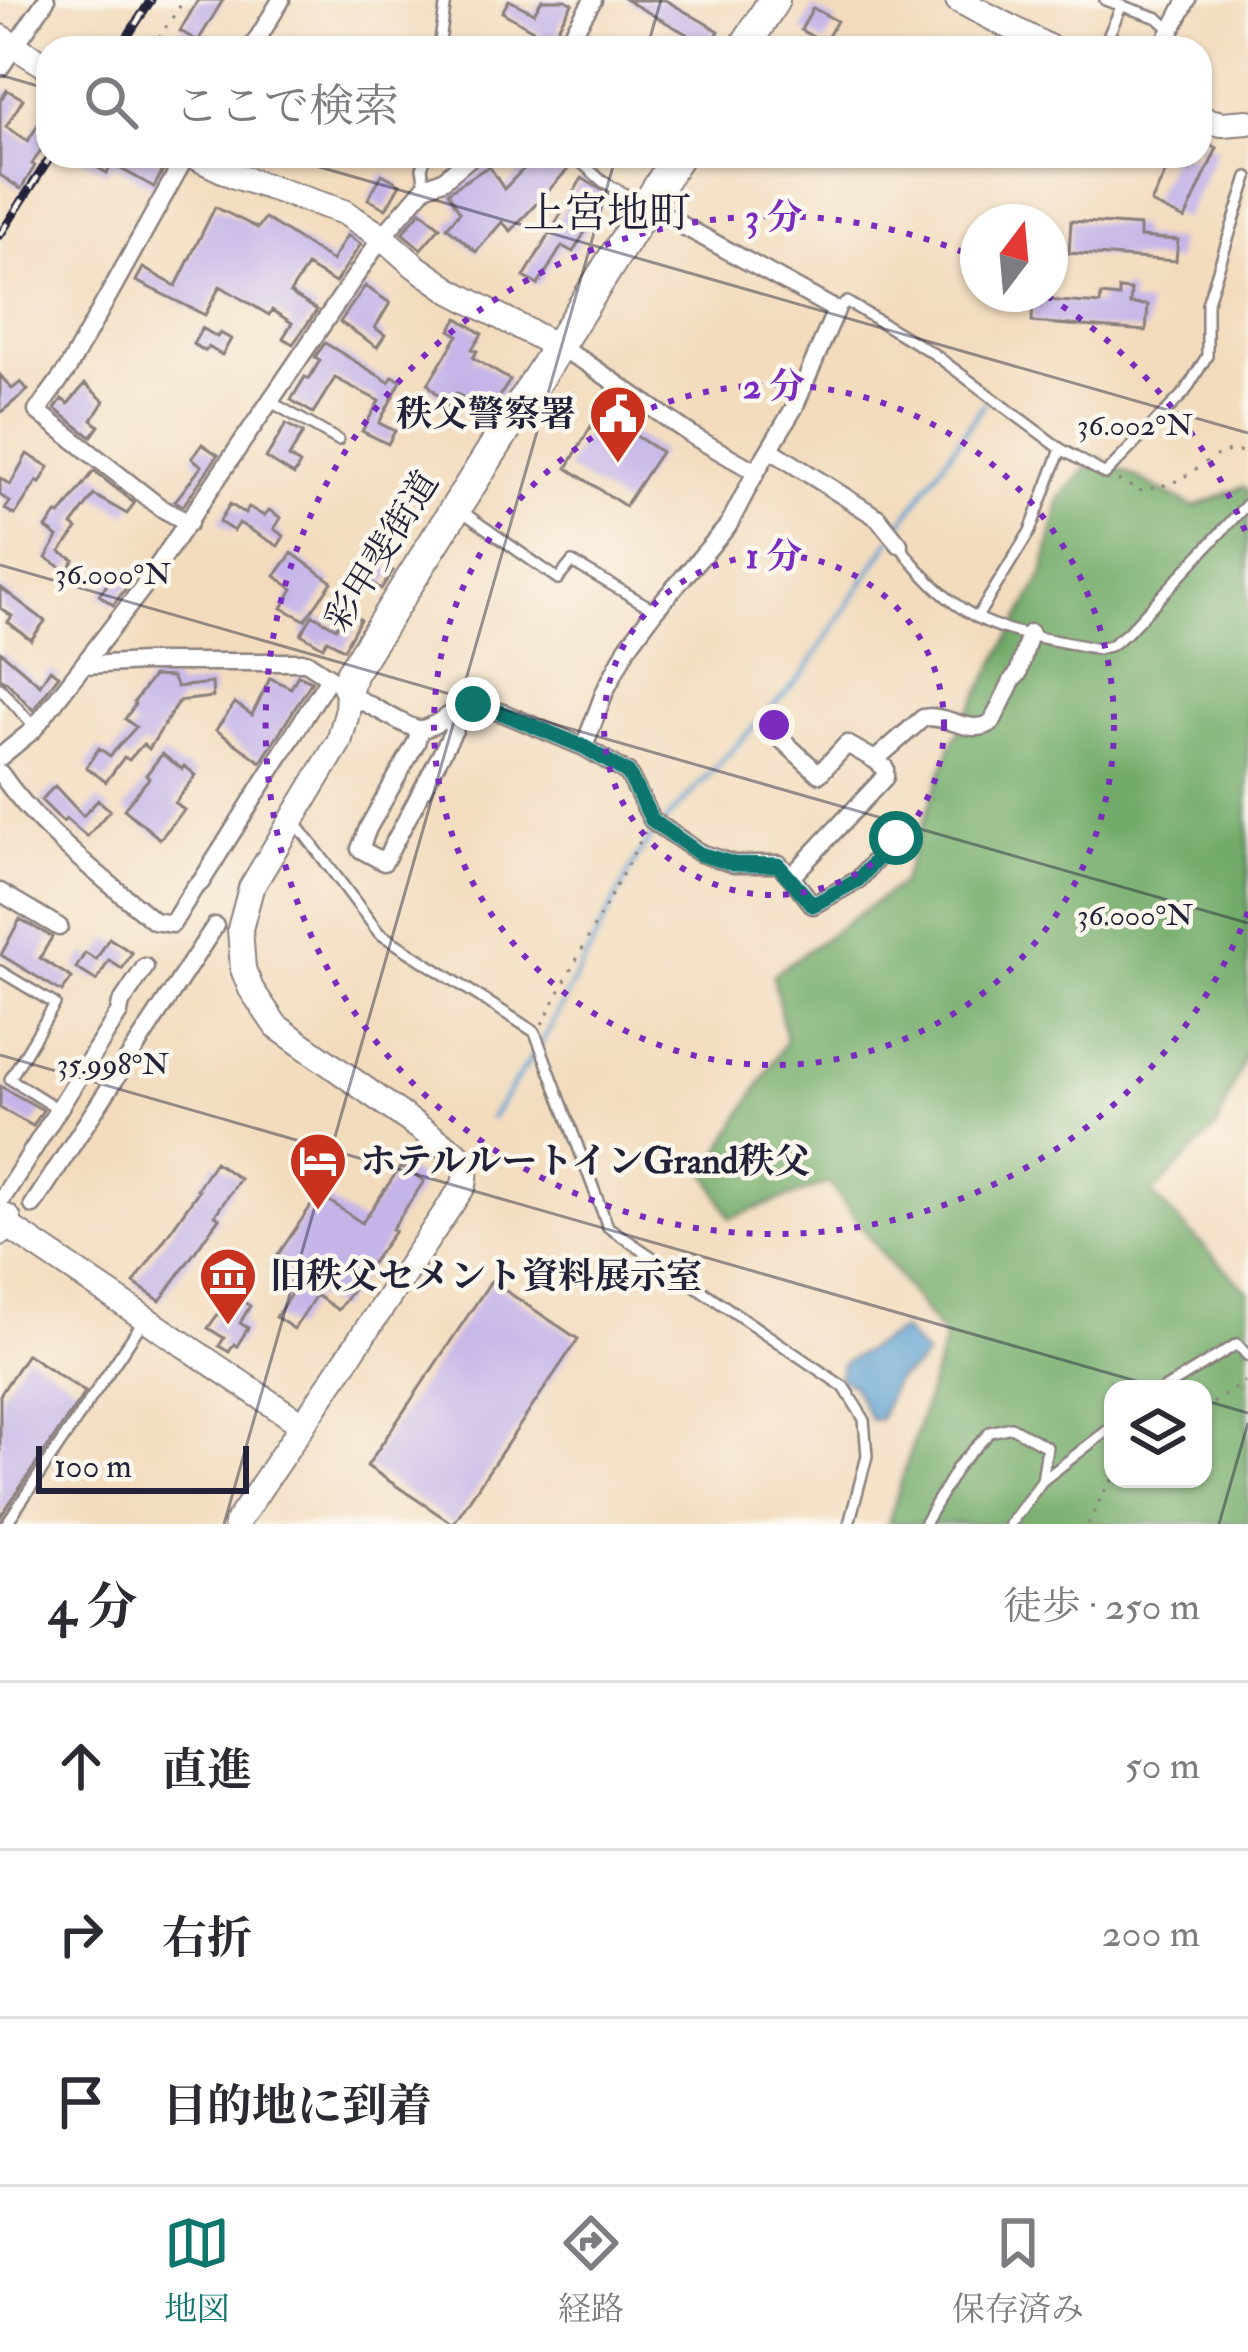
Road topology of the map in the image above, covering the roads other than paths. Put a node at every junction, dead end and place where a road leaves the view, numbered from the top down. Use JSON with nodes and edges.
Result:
{"nodes":[{"id":1,"x":46,"y":0,"type":"edge"},
{"id":2,"x":281,"y":0,"type":"edge"},
{"id":3,"x":446,"y":0,"type":"edge"},
{"id":4,"x":593,"y":0,"type":"edge"},
{"id":5,"x":774,"y":0,"type":"edge"},
{"id":6,"x":1105,"y":0,"type":"edge"},
{"id":7,"x":1187,"y":0,"type":"edge"},
{"id":8,"x":964,"y":1,"type":"edge"},
{"id":9,"x":1121,"y":8,"type":"junction"},
{"id":10,"x":1171,"y":29,"type":"junction"},
{"id":11,"x":258,"y":36,"type":"edge"},
{"id":12,"x":441,"y":36,"type":"edge"},
{"id":13,"x":571,"y":36,"type":"edge"},
{"id":14,"x":752,"y":36,"type":"edge"},
{"id":15,"x":1028,"y":36,"type":"edge"},
{"id":16,"x":1108,"y":36,"type":"edge"},
{"id":17,"x":1168,"y":36,"type":"edge"},
{"id":18,"x":5,"y":50,"type":"edge"},
{"id":19,"x":36,"y":62,"type":"edge"},
{"id":20,"x":1212,"y":121,"type":"edge"},
{"id":21,"x":1248,"y":122,"type":"edge"},
{"id":22,"x":182,"y":168,"type":"edge"},
{"id":23,"x":217,"y":168,"type":"edge"},
{"id":24,"x":422,"y":168,"type":"edge"},
{"id":25,"x":458,"y":168,"type":"edge"},
{"id":26,"x":587,"y":168,"type":"edge"},
{"id":27,"x":671,"y":168,"type":"edge"},
{"id":28,"x":1248,"y":177,"type":"edge"},
{"id":29,"x":425,"y":188,"type":"junction"},
{"id":30,"x":647,"y":206,"type":"junction"},
{"id":31,"x":382,"y":237,"type":"junction"},
{"id":32,"x":836,"y":310,"type":"junction"},
{"id":33,"x":558,"y":347,"type":"junction"},
{"id":34,"x":271,"y":402,"type":"junction"},
{"id":35,"x":338,"y":440,"type":"dead end"},
{"id":36,"x":1061,"y":449,"type":"junction"},
{"id":37,"x":771,"y":450,"type":"junction"},
{"id":38,"x":755,"y":472,"type":"junction"},
{"id":39,"x":1248,"y":503,"type":"edge"},
{"id":40,"x":456,"y":507,"type":"junction"},
{"id":41,"x":189,"y":523,"type":"junction"},
{"id":42,"x":894,"y":536,"type":"joint"},
{"id":43,"x":655,"y":610,"type":"junction"},
{"id":44,"x":977,"y":617,"type":"junction"},
{"id":45,"x":1030,"y":633,"type":"junction"},
{"id":46,"x":84,"y":664,"type":"junction"},
{"id":47,"x":342,"y":686,"type":"junction"},
{"id":48,"x":0,"y":688,"type":"edge"},
{"id":49,"x":444,"y":718,"type":"junction"},
{"id":50,"x":35,"y":728,"type":"junction"},
{"id":51,"x":420,"y":729,"type":"junction"},
{"id":52,"x":779,"y":737,"type":"dead end"},
{"id":53,"x":584,"y":747,"type":"junction"},
{"id":54,"x":0,"y":758,"type":"edge"},
{"id":55,"x":875,"y":760,"type":"junction"},
{"id":56,"x":0,"y":773,"type":"edge"},
{"id":57,"x":292,"y":817,"type":"junction"},
{"id":58,"x":896,"y":838,"type":"dead end"},
{"id":59,"x":791,"y":877,"type":"junction"},
{"id":60,"x":0,"y":892,"type":"edge"},
{"id":61,"x":215,"y":926,"type":"dead end"},
{"id":62,"x":59,"y":928,"type":"dead end"},
{"id":63,"x":146,"y":967,"type":"dead end"},
{"id":64,"x":0,"y":971,"type":"edge"},
{"id":65,"x":58,"y":1109,"type":"junction"},
{"id":66,"x":7,"y":1216,"type":"edge"},
{"id":67,"x":145,"y":1318,"type":"junction"},
{"id":68,"x":1248,"y":1356,"type":"edge"},
{"id":69,"x":1179,"y":1380,"type":"edge"},
{"id":70,"x":304,"y":1425,"type":"junction"},
{"id":71,"x":1104,"y":1433,"type":"edge"},
{"id":72,"x":1042,"y":1480,"type":"junction"},
{"id":73,"x":6,"y":1524,"type":"edge"},
{"id":74,"x":236,"y":1524,"type":"edge"},
{"id":75,"x":849,"y":1524,"type":"edge"},
{"id":76,"x":924,"y":1524,"type":"edge"},
{"id":77,"x":1010,"y":1524,"type":"edge"}],
"edges":[{"from":1,"to":18,"type":"street"},
{"from":2,"to":11,"type":"street"},
{"from":3,"to":12,"type":"lane"},
{"from":4,"to":13,"type":"street"},
{"from":5,"to":14,"type":"highway"},
{"from":6,"to":9,"type":"lane"},
{"from":7,"to":10,"type":"street"},
{"from":8,"to":15,"type":"street"},
{"from":9,"to":10,"type":"lane"},
{"from":9,"to":16,"type":"lane"},
{"from":10,"to":17,"type":"street"},
{"from":18,"to":19,"type":"street"},
{"from":20,"to":21,"type":"street"},
{"from":22,"to":41,"type":"street"},
{"from":23,"to":31,"type":"street"},
{"from":24,"to":29,"type":"lane"},
{"from":25,"to":29,"type":"street"},
{"from":26,"to":30,"type":"lane"},
{"from":27,"to":30,"type":"highway","name":"彩甲斐街道"},
{"from":28,"to":36,"type":"lane"},
{"from":29,"to":31,"type":"street"},
{"from":30,"to":32,"type":"street"},
{"from":30,"to":33,"type":"highway","name":"彩甲斐街道"},
{"from":31,"to":33,"type":"street"},
{"from":31,"to":34,"type":"street"},
{"from":32,"to":36,"type":"lane"},
{"from":32,"to":37,"type":"street"},
{"from":33,"to":38,"type":"street"},
{"from":33,"to":40,"type":"highway","name":"彩甲斐街道"},
{"from":34,"to":35,"type":"lane"},
{"from":34,"to":41,"type":"street"},
{"from":36,"to":44,"type":"lane"},
{"from":37,"to":38,"type":"street"},
{"from":37,"to":42,"type":"street"},
{"from":38,"to":43,"type":"street"},
{"from":39,"to":45,"type":"lane"},
{"from":40,"to":43,"type":"lane"},
{"from":40,"to":47,"type":"highway","name":"彩甲斐街道"},
{"from":41,"to":46,"type":"street"},
{"from":42,"to":44,"type":"lane"},
{"from":43,"to":53,"type":"street"},
{"from":44,"to":45,"type":"lane"},
{"from":45,"to":55,"type":"street"},
{"from":46,"to":47,"type":"street"},
{"from":46,"to":50,"type":"street"},
{"from":47,"to":51,"type":"street"},
{"from":47,"to":56,"type":"street"},
{"from":47,"to":57,"type":"street"},
{"from":48,"to":50,"type":"lane"},
{"from":49,"to":51,"type":"street"},
{"from":49,"to":51,"type":"street"},
{"from":49,"to":53,"type":"street"},
{"from":50,"to":54,"type":"street"},
{"from":52,"to":55,"type":"street"},
{"from":53,"to":59,"type":"street"},
{"from":55,"to":59,"type":"street"},
{"from":57,"to":70,"type":"street"},
{"from":57,"to":75,"type":"lane"},
{"from":58,"to":59,"type":"street"},
{"from":60,"to":62,"type":"street"},
{"from":61,"to":66,"type":"street"},
{"from":63,"to":65,"type":"street"},
{"from":64,"to":65,"type":"lane"},
{"from":65,"to":66,"type":"street"},
{"from":66,"to":67,"type":"street"},
{"from":67,"to":70,"type":"street"},
{"from":67,"to":73,"type":"lane"},
{"from":68,"to":69,"type":"lane"},
{"from":70,"to":74,"type":"street"},
{"from":71,"to":72,"type":"lane"},
{"from":72,"to":76,"type":"lane"},
{"from":72,"to":77,"type":"lane"}]}
